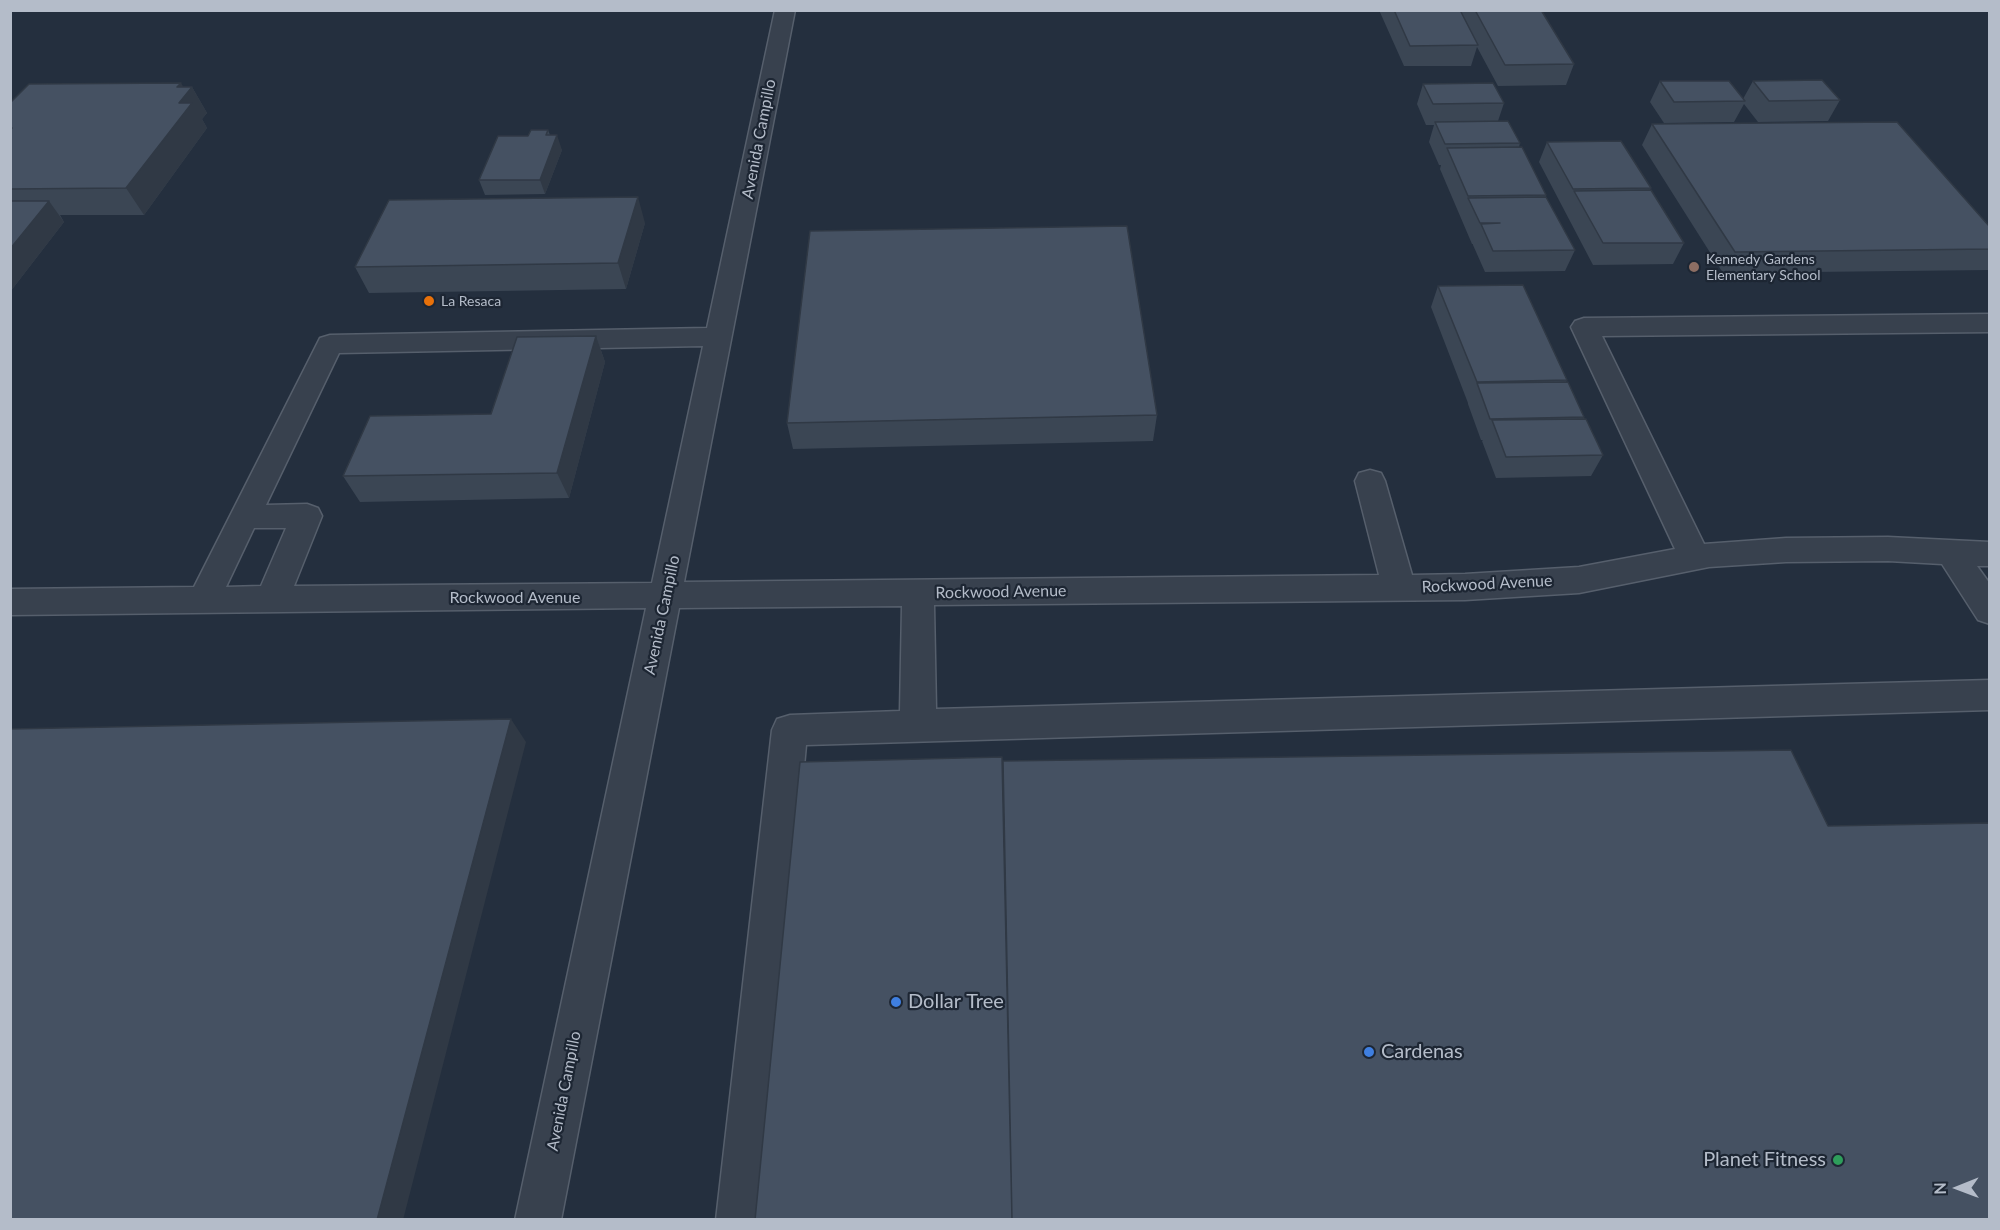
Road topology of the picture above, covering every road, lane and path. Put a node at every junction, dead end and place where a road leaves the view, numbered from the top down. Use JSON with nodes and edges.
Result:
{"nodes":[{"id":1,"x":785,"y":10,"type":"edge"},
{"id":2,"x":1989,"y":323,"type":"edge"},
{"id":3,"x":720,"y":337,"type":"junction"},
{"id":4,"x":1370,"y":481,"type":"dead end"},
{"id":5,"x":244,"y":517,"type":"junction"},
{"id":6,"x":1951,"y":552,"type":"junction"},
{"id":7,"x":1989,"y":554,"type":"edge"},
{"id":8,"x":1695,"y":558,"type":"junction"},
{"id":9,"x":1399,"y":588,"type":"junction"},
{"id":10,"x":918,"y":593,"type":"junction"},
{"id":11,"x":665,"y":596,"type":"junction"},
{"id":12,"x":203,"y":600,"type":"junction"},
{"id":13,"x":272,"y":600,"type":"junction"},
{"id":14,"x":10,"y":602,"type":"edge"},
{"id":15,"x":1989,"y":611,"type":"edge"},
{"id":16,"x":1989,"y":695,"type":"edge"},
{"id":17,"x":918,"y":725,"type":"junction"},
{"id":18,"x":538,"y":1220,"type":"edge"},
{"id":19,"x":739,"y":1220,"type":"edge"}],
"edges":[{"from":1,"to":3,"type":"street","name":"Avenida Campillo"},
{"from":2,"to":8,"type":"street"},
{"from":3,"to":5,"type":"street"},
{"from":3,"to":11,"type":"street","name":"Avenida Campillo"},
{"from":4,"to":9,"type":"street"},
{"from":5,"to":12,"type":"street"},
{"from":5,"to":13,"type":"street"},
{"from":6,"to":7,"type":"street","name":"Rockwood Avenue"},
{"from":6,"to":8,"type":"street","name":"Rockwood Avenue"},
{"from":6,"to":15,"type":"street"},
{"from":8,"to":9,"type":"street","name":"Rockwood Avenue"},
{"from":9,"to":10,"type":"street","name":"Rockwood Avenue"},
{"from":10,"to":11,"type":"street","name":"Rockwood Avenue"},
{"from":10,"to":17,"type":"street"},
{"from":11,"to":13,"type":"street","name":"Rockwood Avenue"},
{"from":11,"to":18,"type":"street","name":"Avenida Campillo"},
{"from":12,"to":13,"type":"street","name":"Rockwood Avenue"},
{"from":12,"to":14,"type":"street","name":"Rockwood Avenue"},
{"from":16,"to":17,"type":"street"},
{"from":17,"to":19,"type":"street"}]}
